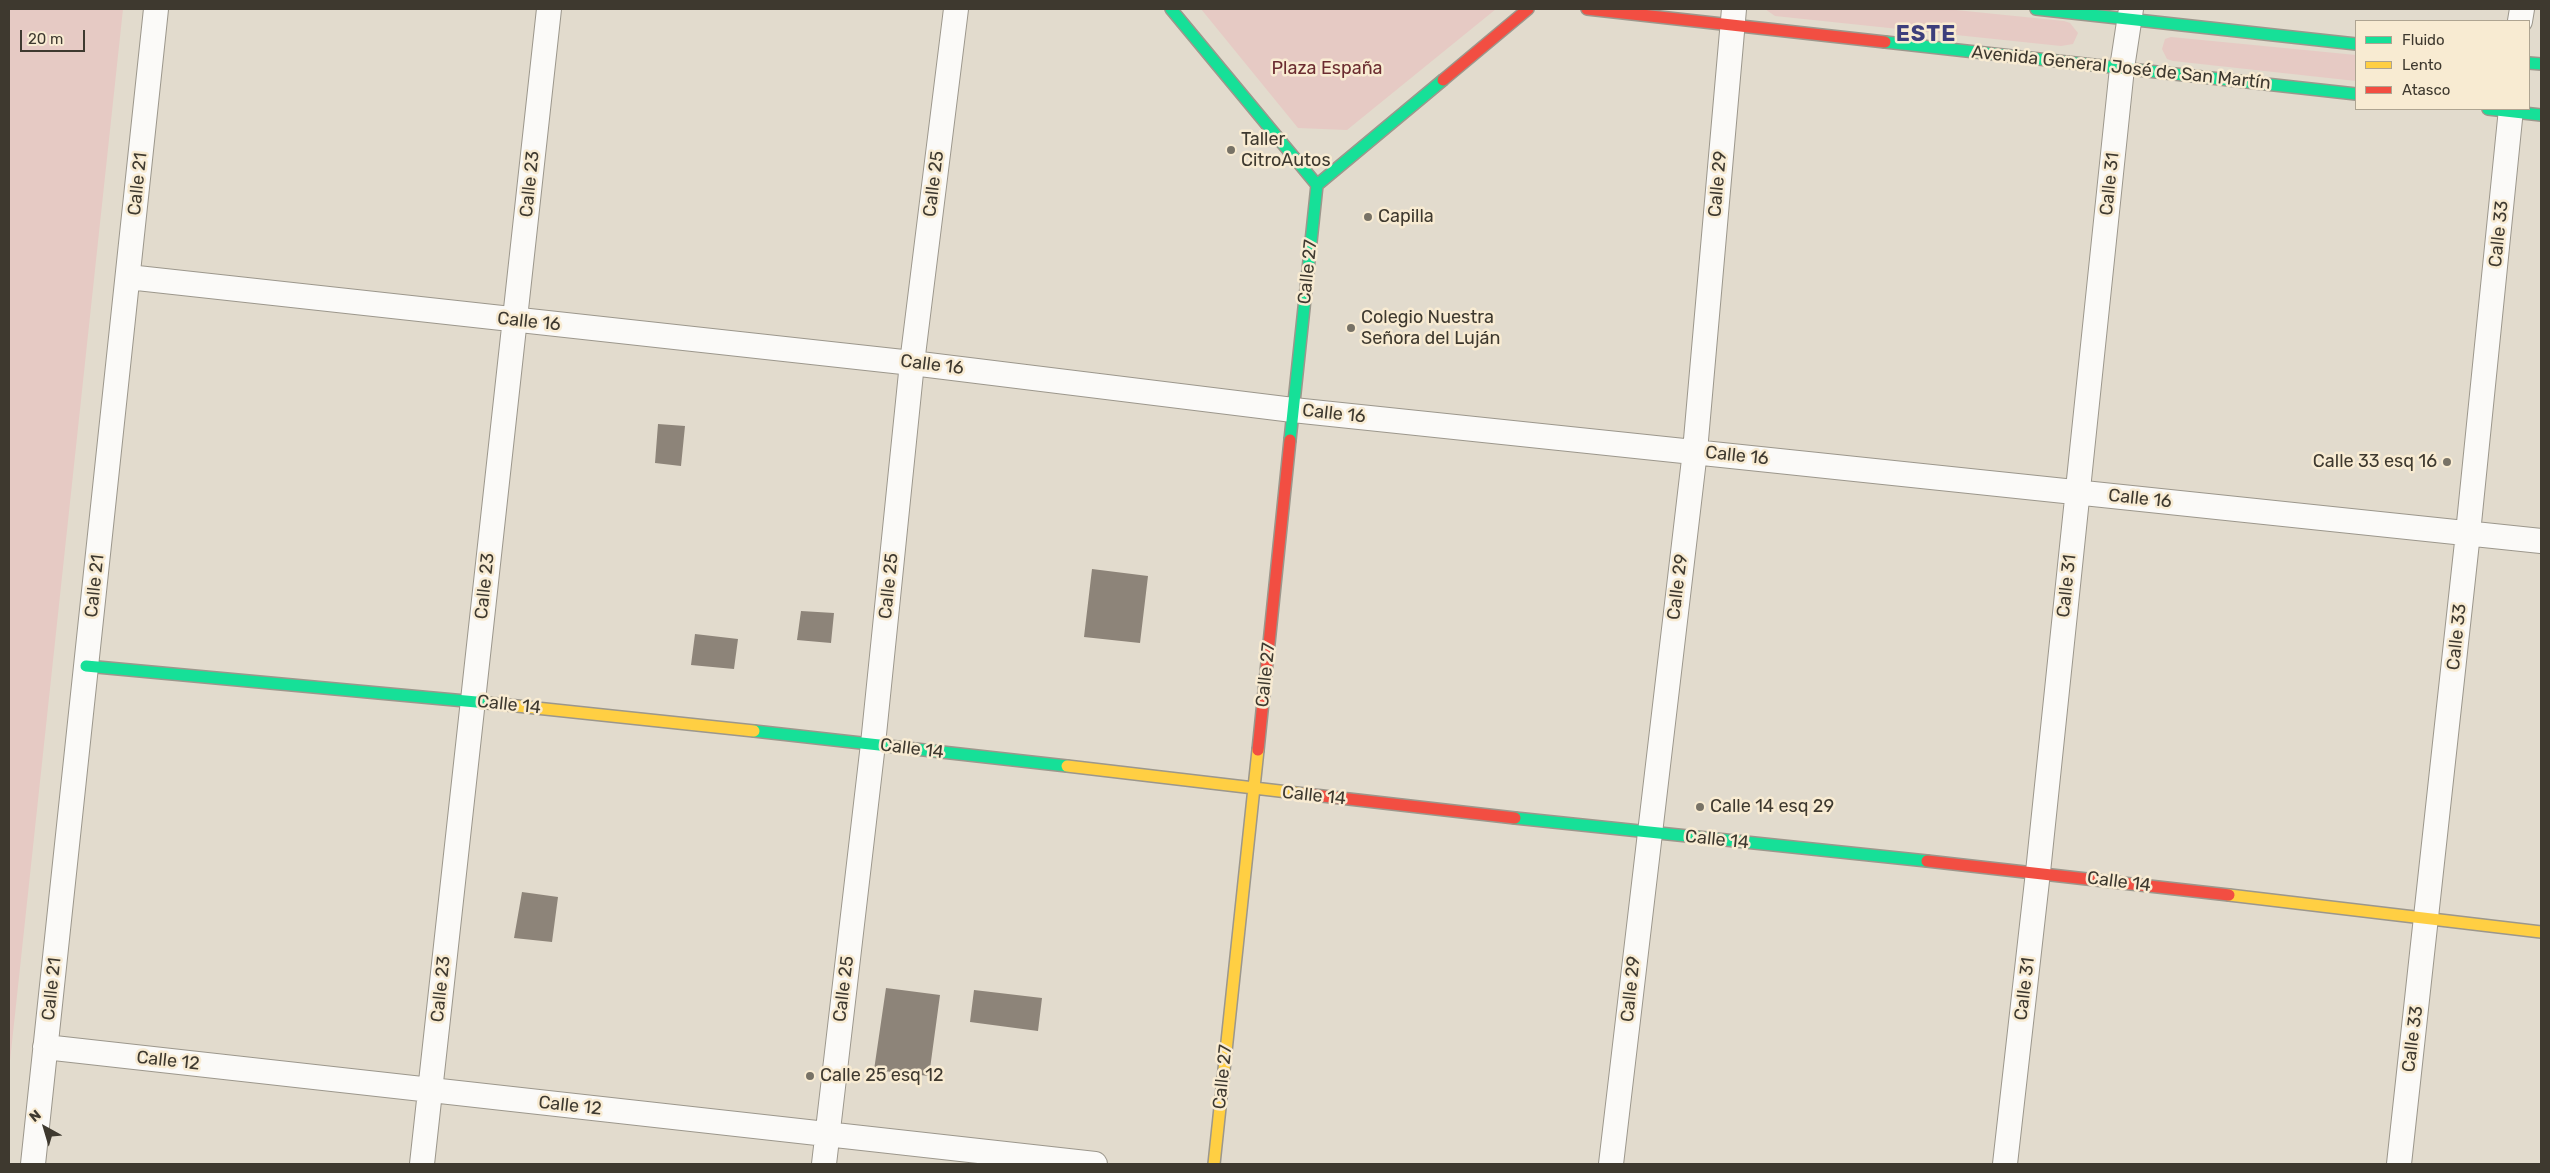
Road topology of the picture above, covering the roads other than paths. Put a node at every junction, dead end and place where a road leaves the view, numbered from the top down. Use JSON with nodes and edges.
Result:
{"nodes":[{"id":1,"x":156,"y":9,"type":"edge"},
{"id":2,"x":549,"y":9,"type":"edge"},
{"id":3,"x":956,"y":9,"type":"edge"},
{"id":4,"x":1171,"y":9,"type":"edge"},
{"id":5,"x":1528,"y":9,"type":"edge"},
{"id":6,"x":1587,"y":9,"type":"edge"},
{"id":7,"x":2036,"y":9,"type":"edge"},
{"id":8,"x":2130,"y":14,"type":"edge"},
{"id":9,"x":1733,"y":16,"type":"edge"},
{"id":10,"x":2355,"y":44,"type":"edge"},
{"id":11,"x":2122,"y":68,"type":"junction"},
{"id":12,"x":2355,"y":94,"type":"edge"},
{"id":13,"x":2511,"y":110,"type":"edge"},
{"id":14,"x":2541,"y":115,"type":"edge"},
{"id":15,"x":1317,"y":185,"type":"junction"},
{"id":16,"x":128,"y":277,"type":"junction"},
{"id":17,"x":515,"y":321,"type":"junction"},
{"id":18,"x":912,"y":363,"type":"junction"},
{"id":19,"x":1293,"y":410,"type":"junction"},
{"id":20,"x":1695,"y":451,"type":"junction"},
{"id":21,"x":2077,"y":492,"type":"junction"},
{"id":22,"x":2468,"y":533,"type":"junction"},
{"id":23,"x":2541,"y":541,"type":"edge"},
{"id":24,"x":86,"y":666,"type":"junction"},
{"id":25,"x":473,"y":701,"type":"junction"},
{"id":26,"x":873,"y":744,"type":"junction"},
{"id":27,"x":1254,"y":789,"type":"junction"},
{"id":28,"x":1648,"y":833,"type":"junction"},
{"id":29,"x":2038,"y":872,"type":"junction"},
{"id":30,"x":2427,"y":918,"type":"junction"},
{"id":31,"x":2541,"y":932,"type":"edge"},
{"id":32,"x":46,"y":1047,"type":"junction"},
{"id":33,"x":430,"y":1090,"type":"junction"},
{"id":34,"x":827,"y":1134,"type":"junction"},
{"id":35,"x":33,"y":1164,"type":"edge"},
{"id":36,"x":422,"y":1164,"type":"edge"},
{"id":37,"x":824,"y":1164,"type":"edge"},
{"id":38,"x":1095,"y":1164,"type":"edge"},
{"id":39,"x":1214,"y":1164,"type":"edge"},
{"id":40,"x":1611,"y":1164,"type":"edge"},
{"id":41,"x":2005,"y":1164,"type":"edge"},
{"id":42,"x":2399,"y":1164,"type":"edge"}],
"edges":[{"from":1,"to":16,"type":"street","name":"Calle 21"},
{"from":2,"to":17,"type":"street","name":"Calle 23"},
{"from":3,"to":18,"type":"street","name":"Calle 25"},
{"from":4,"to":15,"type":"street"},
{"from":5,"to":15,"type":"street"},
{"from":6,"to":9,"type":"street","name":"Avenida General José de San Martín"},
{"from":7,"to":8,"type":"street"},
{"from":8,"to":10,"type":"street"},
{"from":8,"to":11,"type":"street","name":"Calle 31"},
{"from":9,"to":11,"type":"street","name":"Avenida General José de San Martín"},
{"from":9,"to":20,"type":"street","name":"Calle 29"},
{"from":11,"to":12,"type":"street","name":"Avenida General José de San Martín"},
{"from":11,"to":21,"type":"street","name":"Calle 31"},
{"from":13,"to":14,"type":"street"},
{"from":13,"to":22,"type":"street","name":"Calle 33"},
{"from":15,"to":19,"type":"street","name":"Calle 27"},
{"from":16,"to":17,"type":"street","name":"Calle 16"},
{"from":16,"to":24,"type":"street","name":"Calle 21"},
{"from":17,"to":18,"type":"street","name":"Calle 16"},
{"from":17,"to":25,"type":"street","name":"Calle 23"},
{"from":18,"to":19,"type":"street","name":"Calle 16"},
{"from":18,"to":26,"type":"street","name":"Calle 25"},
{"from":19,"to":20,"type":"street","name":"Calle 16"},
{"from":19,"to":27,"type":"street","name":"Calle 27"},
{"from":20,"to":21,"type":"street","name":"Calle 16"},
{"from":20,"to":28,"type":"street","name":"Calle 29"},
{"from":21,"to":22,"type":"street","name":"Calle 16"},
{"from":21,"to":29,"type":"street","name":"Calle 31"},
{"from":22,"to":23,"type":"street","name":"Calle 16"},
{"from":22,"to":30,"type":"street","name":"Calle 33"},
{"from":24,"to":25,"type":"street","name":"Calle 14"},
{"from":24,"to":32,"type":"street","name":"Calle 21"},
{"from":25,"to":26,"type":"street","name":"Calle 14"},
{"from":25,"to":33,"type":"street","name":"Calle 23"},
{"from":26,"to":27,"type":"street","name":"Calle 14"},
{"from":26,"to":34,"type":"street","name":"Calle 25"},
{"from":27,"to":28,"type":"street","name":"Calle 14"},
{"from":27,"to":39,"type":"street","name":"Calle 27"},
{"from":28,"to":29,"type":"street","name":"Calle 14"},
{"from":28,"to":40,"type":"street","name":"Calle 29"},
{"from":29,"to":30,"type":"street","name":"Calle 14"},
{"from":29,"to":41,"type":"street","name":"Calle 31"},
{"from":30,"to":31,"type":"street","name":"Calle 14"},
{"from":30,"to":42,"type":"street","name":"Calle 33"},
{"from":32,"to":33,"type":"street","name":"Calle 12"},
{"from":32,"to":35,"type":"street","name":"Calle 21"},
{"from":33,"to":34,"type":"street","name":"Calle 12"},
{"from":33,"to":36,"type":"street","name":"Calle 23"},
{"from":34,"to":37,"type":"street","name":"Calle 25"},
{"from":34,"to":38,"type":"street","name":"Calle 12"}]}
